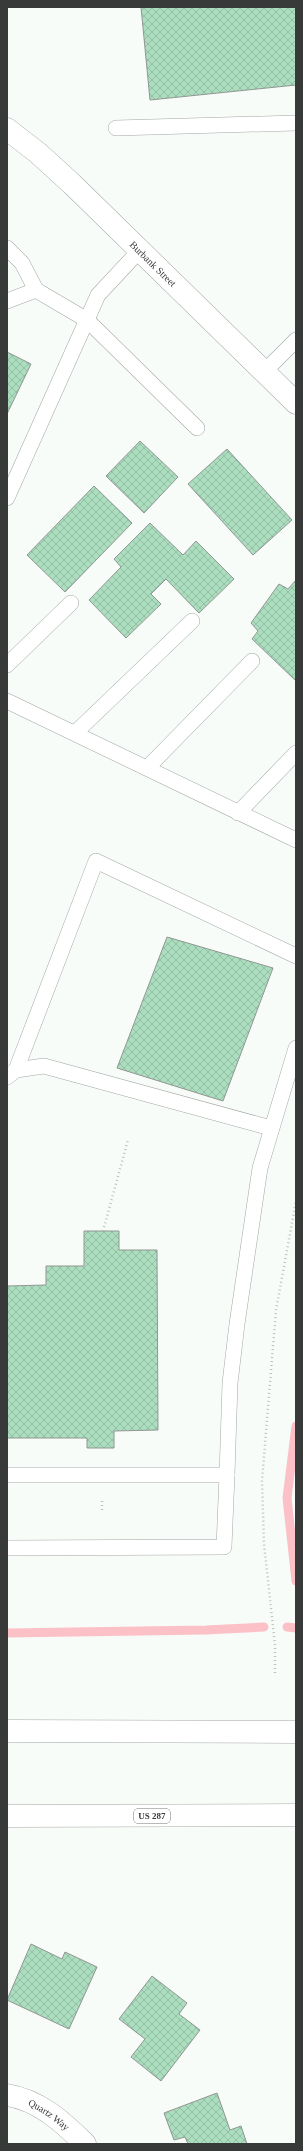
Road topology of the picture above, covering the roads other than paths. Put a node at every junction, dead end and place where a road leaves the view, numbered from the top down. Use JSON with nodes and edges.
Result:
{"nodes":[{"id":1,"x":296,"y":123,"type":"edge"},
{"id":2,"x":116,"y":128,"type":"dead end"},
{"id":3,"x":7,"y":129,"type":"edge"},
{"id":4,"x":7,"y":248,"type":"edge"},
{"id":5,"x":140,"y":250,"type":"junction"},
{"id":6,"x":36,"y":290,"type":"junction"},
{"id":7,"x":7,"y":301,"type":"edge"},
{"id":8,"x":87,"y":320,"type":"junction"},
{"id":9,"x":296,"y":340,"type":"edge"},
{"id":10,"x":264,"y":372,"type":"junction"},
{"id":11,"x":296,"y":403,"type":"edge"},
{"id":12,"x":198,"y":428,"type":"dead end"},
{"id":13,"x":7,"y":498,"type":"edge"},
{"id":14,"x":71,"y":603,"type":"dead end"},
{"id":15,"x":192,"y":621,"type":"dead end"},
{"id":16,"x":252,"y":661,"type":"dead end"},
{"id":17,"x":7,"y":665,"type":"edge"},
{"id":18,"x":7,"y":701,"type":"edge"},
{"id":19,"x":75,"y":733,"type":"junction"},
{"id":20,"x":296,"y":753,"type":"edge"},
{"id":21,"x":147,"y":768,"type":"junction"},
{"id":22,"x":238,"y":813,"type":"junction"},
{"id":23,"x":296,"y":840,"type":"edge"},
{"id":24,"x":296,"y":956,"type":"edge"},
{"id":25,"x":296,"y":1048,"type":"edge"},
{"id":26,"x":12,"y":1073,"type":"edge"},
{"id":27,"x":271,"y":1128,"type":"junction"},
{"id":28,"x":7,"y":1475,"type":"edge"},
{"id":29,"x":227,"y":1475,"type":"junction"},
{"id":30,"x":7,"y":1548,"type":"edge"},
{"id":31,"x":7,"y":1723,"type":"edge"},
{"id":32,"x":7,"y":1731,"type":"edge"},
{"id":33,"x":56,"y":1732,"type":"junction"},
{"id":34,"x":296,"y":1732,"type":"edge"},
{"id":35,"x":296,"y":1815,"type":"edge"},
{"id":36,"x":7,"y":1816,"type":"edge"},
{"id":37,"x":7,"y":2095,"type":"edge"},
{"id":38,"x":85,"y":2144,"type":"edge"}],
"edges":[{"from":1,"to":2,"type":"lane"},
{"from":3,"to":5,"type":"main road","name":"Burbank Street"},
{"from":4,"to":6,"type":"lane"},
{"from":5,"to":8,"type":"lane"},
{"from":5,"to":10,"type":"main road","name":"Burbank Street"},
{"from":6,"to":7,"type":"lane"},
{"from":6,"to":8,"type":"lane"},
{"from":8,"to":12,"type":"lane"},
{"from":8,"to":13,"type":"lane"},
{"from":9,"to":10,"type":"lane"},
{"from":10,"to":11,"type":"main road","name":"Burbank Street"},
{"from":14,"to":17,"type":"lane"},
{"from":15,"to":19,"type":"lane"},
{"from":16,"to":21,"type":"lane"},
{"from":18,"to":19,"type":"lane"},
{"from":19,"to":21,"type":"lane"},
{"from":20,"to":22,"type":"lane"},
{"from":21,"to":22,"type":"lane"},
{"from":22,"to":23,"type":"lane"},
{"from":24,"to":26,"type":"lane"},
{"from":25,"to":27,"type":"lane"},
{"from":26,"to":27,"type":"lane"},
{"from":27,"to":29,"type":"lane"},
{"from":28,"to":29,"type":"lane"},
{"from":29,"to":30,"type":"lane"},
{"from":31,"to":33,"type":"main road"},
{"from":32,"to":33,"type":"main road"},
{"from":33,"to":34,"type":"main road"},
{"from":35,"to":36,"type":"main road","number":"US 287"},
{"from":37,"to":38,"type":"main road","name":"Quartz Way"}]}
